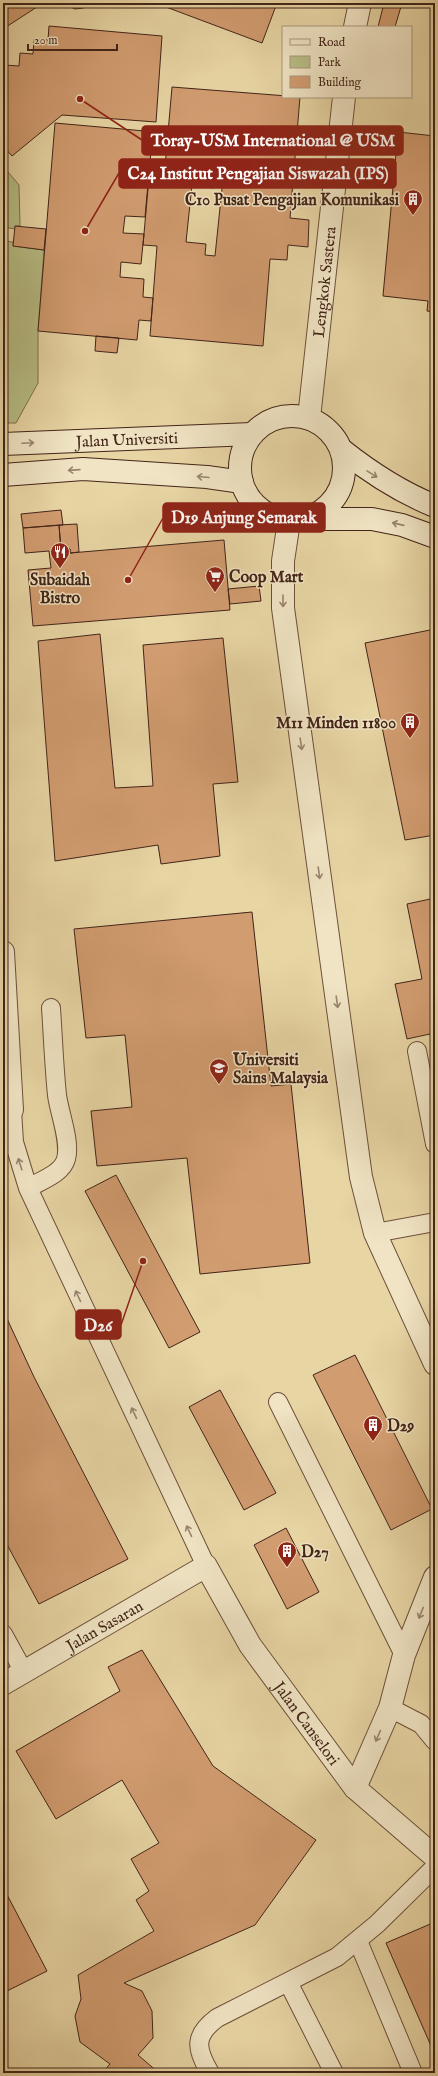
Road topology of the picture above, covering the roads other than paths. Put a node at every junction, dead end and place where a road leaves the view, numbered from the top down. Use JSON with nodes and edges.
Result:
{"nodes":[{"id":1,"x":360,"y":3,"type":"edge"},
{"id":2,"x":355,"y":26,"type":"edge"},
{"id":3,"x":344,"y":98,"type":"edge"},
{"id":4,"x":309,"y":418,"type":"junction"},
{"id":5,"x":252,"y":434,"type":"junction"},
{"id":6,"x":3,"y":444,"type":"edge"},
{"id":7,"x":342,"y":450,"type":"junction"},
{"id":8,"x":3,"y":475,"type":"edge"},
{"id":9,"x":242,"y":482,"type":"junction"},
{"id":10,"x":435,"y":506,"type":"edge"},
{"id":11,"x":299,"y":520,"type":"junction"},
{"id":12,"x":435,"y":537,"type":"edge"},
{"id":13,"x":3,"y":952,"type":"edge"},
{"id":14,"x":52,"y":1008,"type":"dead end"},
{"id":15,"x":417,"y":1051,"type":"dead end"},
{"id":16,"x":12,"y":1110,"type":"joint"},
{"id":17,"x":8,"y":1143,"type":"edge"},
{"id":18,"x":435,"y":1144,"type":"edge"},
{"id":19,"x":28,"y":1188,"type":"junction"},
{"id":20,"x":435,"y":1222,"type":"edge"},
{"id":21,"x":375,"y":1233,"type":"junction"},
{"id":22,"x":435,"y":1364,"type":"edge"},
{"id":23,"x":278,"y":1402,"type":"dead end"},
{"id":24,"x":206,"y":1566,"type":"junction"},
{"id":25,"x":435,"y":1577,"type":"edge"},
{"id":26,"x":3,"y":1634,"type":"edge"},
{"id":27,"x":404,"y":1655,"type":"junction"},
{"id":28,"x":24,"y":1672,"type":"junction"},
{"id":29,"x":3,"y":1684,"type":"edge"},
{"id":30,"x":390,"y":1708,"type":"junction"},
{"id":31,"x":428,"y":1723,"type":"edge"},
{"id":32,"x":435,"y":1741,"type":"edge"},
{"id":33,"x":355,"y":1788,"type":"junction"},
{"id":34,"x":435,"y":1857,"type":"edge"},
{"id":35,"x":435,"y":1867,"type":"edge"},
{"id":36,"x":358,"y":1941,"type":"junction"},
{"id":37,"x":288,"y":1982,"type":"junction"},
{"id":38,"x":210,"y":2073,"type":"edge"},
{"id":39,"x":334,"y":2073,"type":"edge"},
{"id":40,"x":413,"y":2073,"type":"edge"}],
"edges":[{"from":1,"to":2,"type":"street"},
{"from":3,"to":4,"type":"street","name":"Lengkok Sastera"},
{"from":4,"to":5,"type":"street"},
{"from":4,"to":7,"type":"street"},
{"from":6,"to":5,"type":"street","name":"Jalan Universiti","one_way":true},
{"from":5,"to":9,"type":"street"},
{"from":7,"to":10,"type":"street","one_way":true},
{"from":7,"to":11,"type":"street"},
{"from":9,"to":8,"type":"street","name":"Jalan Universiti","one_way":true},
{"from":9,"to":11,"type":"street"},
{"from":12,"to":11,"type":"street","one_way":true},
{"from":11,"to":21,"type":"street","one_way":true},
{"from":13,"to":16,"type":"street"},
{"from":14,"to":19,"type":"lane"},
{"from":15,"to":18,"type":"lane"},
{"from":16,"to":17,"type":"lane"},
{"from":19,"to":17,"type":"lane","one_way":true},
{"from":24,"to":19,"type":"lane","one_way":true},
{"from":20,"to":21,"type":"lane"},
{"from":21,"to":22,"type":"street"},
{"from":23,"to":27,"type":"lane"},
{"from":24,"to":28,"type":"street","name":"Jalan Sasaran"},
{"from":24,"to":33,"type":"street","name":"Jalan Canselori"},
{"from":25,"to":27,"type":"street","one_way":true},
{"from":26,"to":28,"type":"lane"},
{"from":27,"to":30,"type":"street"},
{"from":28,"to":29,"type":"street","name":"Jalan Sasaran"},
{"from":30,"to":31,"type":"lane"},
{"from":30,"to":33,"type":"street","one_way":true},
{"from":31,"to":32,"type":"lane"},
{"from":33,"to":34,"type":"street","name":"Jalan Canselori"},
{"from":35,"to":36,"type":"lane"},
{"from":36,"to":37,"type":"lane"},
{"from":36,"to":40,"type":"lane"},
{"from":37,"to":38,"type":"lane"},
{"from":37,"to":39,"type":"lane"}]}
